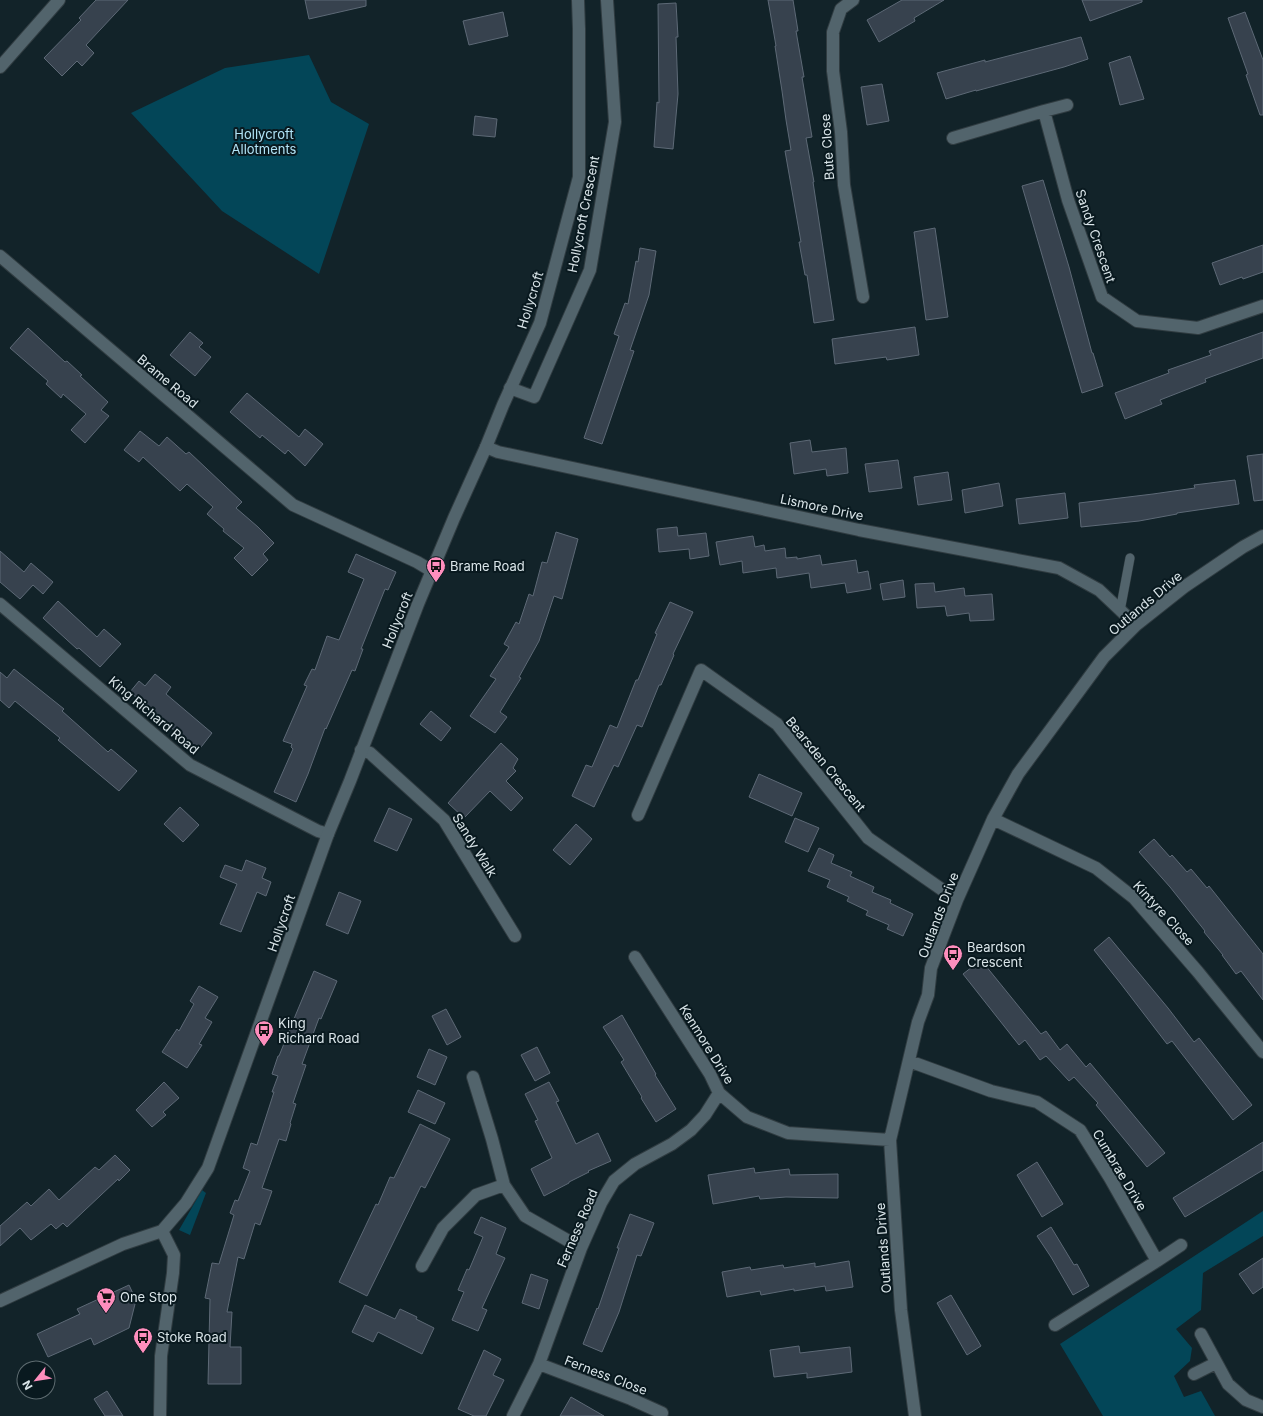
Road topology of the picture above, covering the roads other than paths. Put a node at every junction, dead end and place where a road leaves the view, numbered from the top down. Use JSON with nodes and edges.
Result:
{"nodes":[{"id":1,"x":59,"y":0,"type":"edge"},
{"id":2,"x":578,"y":0,"type":"edge"},
{"id":3,"x":607,"y":0,"type":"edge"},
{"id":4,"x":853,"y":0,"type":"edge"},
{"id":5,"x":0,"y":67,"type":"edge"},
{"id":6,"x":1067,"y":105,"type":"dead end"},
{"id":7,"x":1044,"y":111,"type":"junction"},
{"id":8,"x":953,"y":138,"type":"dead end"},
{"id":9,"x":0,"y":256,"type":"edge"},
{"id":10,"x":863,"y":297,"type":"dead end"},
{"id":11,"x":1263,"y":306,"type":"edge"},
{"id":12,"x":510,"y":388,"type":"junction"},
{"id":13,"x":486,"y":447,"type":"junction"},
{"id":14,"x":1263,"y":536,"type":"edge"},
{"id":15,"x":1130,"y":558,"type":"dead end"},
{"id":16,"x":432,"y":571,"type":"junction"},
{"id":17,"x":0,"y":604,"type":"edge"},
{"id":18,"x":1120,"y":611,"type":"junction"},
{"id":19,"x":1136,"y":625,"type":"junction"},
{"id":20,"x":361,"y":750,"type":"junction"},
{"id":21,"x":638,"y":815,"type":"dead end"},
{"id":22,"x":993,"y":819,"type":"junction"},
{"id":23,"x":328,"y":834,"type":"junction"},
{"id":24,"x":957,"y":900,"type":"junction"},
{"id":25,"x":515,"y":936,"type":"dead end"},
{"id":26,"x":635,"y":957,"type":"dead end"},
{"id":27,"x":1263,"y":1052,"type":"edge"},
{"id":28,"x":909,"y":1061,"type":"junction"},
{"id":29,"x":473,"y":1077,"type":"dead end"},
{"id":30,"x":719,"y":1093,"type":"junction"},
{"id":31,"x":890,"y":1140,"type":"junction"},
{"id":32,"x":504,"y":1186,"type":"junction"},
{"id":33,"x":162,"y":1231,"type":"junction"},
{"id":34,"x":1181,"y":1245,"type":"dead end"},
{"id":35,"x":581,"y":1248,"type":"junction"},
{"id":36,"x":1157,"y":1260,"type":"junction"},
{"id":37,"x":422,"y":1266,"type":"dead end"},
{"id":38,"x":0,"y":1301,"type":"edge"},
{"id":39,"x":1055,"y":1324,"type":"dead end"},
{"id":40,"x":1201,"y":1334,"type":"dead end"},
{"id":41,"x":540,"y":1364,"type":"junction"},
{"id":42,"x":1216,"y":1364,"type":"junction"},
{"id":43,"x":1194,"y":1374,"type":"dead end"},
{"id":44,"x":1263,"y":1407,"type":"edge"},
{"id":45,"x":662,"y":1413,"type":"dead end"},
{"id":46,"x":160,"y":1416,"type":"edge"},
{"id":47,"x":513,"y":1416,"type":"edge"},
{"id":48,"x":915,"y":1416,"type":"edge"}],
"edges":[{"from":1,"to":5,"type":"street"},
{"from":2,"to":12,"type":"street","name":"Hollycroft"},
{"from":3,"to":12,"type":"street","name":"Hollycroft Crescent"},
{"from":4,"to":10,"type":"street","name":"Bute Close"},
{"from":6,"to":7,"type":"street"},
{"from":7,"to":8,"type":"street"},
{"from":7,"to":11,"type":"street","name":"Sandy Crescent"},
{"from":9,"to":16,"type":"street","name":"Brame Road"},
{"from":12,"to":13,"type":"street","name":"Hollycroft"},
{"from":13,"to":16,"type":"street","name":"Hollycroft"},
{"from":13,"to":18,"type":"street","name":"Lismore Drive"},
{"from":14,"to":19,"type":"street","name":"Outlands Drive"},
{"from":15,"to":18,"type":"lane"},
{"from":16,"to":20,"type":"street","name":"Hollycroft"},
{"from":17,"to":23,"type":"street","name":"King Richard Road"},
{"from":18,"to":19,"type":"street","name":"Lismore Drive"},
{"from":19,"to":22,"type":"street","name":"Outlands Drive"},
{"from":20,"to":23,"type":"street","name":"Hollycroft"},
{"from":20,"to":25,"type":"street","name":"Sandy Walk"},
{"from":21,"to":24,"type":"street","name":"Bearsden Crescent"},
{"from":22,"to":24,"type":"street","name":"Outlands Drive"},
{"from":22,"to":27,"type":"street","name":"Kintyre Close"},
{"from":23,"to":33,"type":"street","name":"Hollycroft"},
{"from":24,"to":28,"type":"street","name":"Outlands Drive"},
{"from":26,"to":30,"type":"street","name":"Kenmore Drive"},
{"from":28,"to":31,"type":"street","name":"Outlands Drive"},
{"from":28,"to":36,"type":"street","name":"Cumbrae Drive"},
{"from":29,"to":32,"type":"street"},
{"from":30,"to":31,"type":"street","name":"Kenmore Drive"},
{"from":30,"to":35,"type":"street","name":"Ferness Road"},
{"from":31,"to":48,"type":"street","name":"Outlands Drive"},
{"from":32,"to":35,"type":"street"},
{"from":32,"to":37,"type":"street"},
{"from":33,"to":38,"type":"street"},
{"from":33,"to":46,"type":"street"},
{"from":34,"to":36,"type":"street"},
{"from":35,"to":41,"type":"street","name":"Ferness Road"},
{"from":36,"to":39,"type":"street"},
{"from":40,"to":42,"type":"street"},
{"from":41,"to":45,"type":"street","name":"Ferness Close"},
{"from":41,"to":47,"type":"street","name":"Ferness Road"},
{"from":42,"to":43,"type":"street"},
{"from":42,"to":44,"type":"street"}]}
